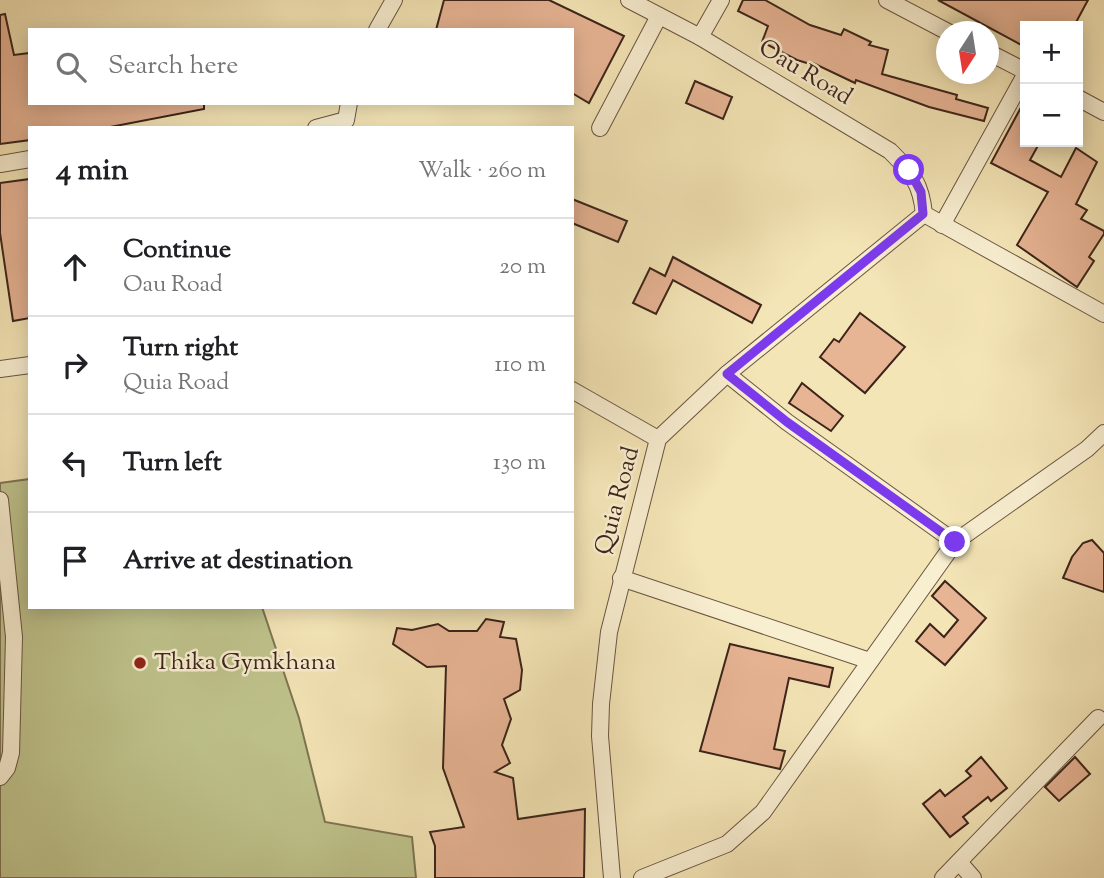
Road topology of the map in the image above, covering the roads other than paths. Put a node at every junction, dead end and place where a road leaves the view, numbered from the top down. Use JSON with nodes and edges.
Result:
{"nodes":[{"id":1,"x":394,"y":0,"type":"edge"},
{"id":2,"x":629,"y":0,"type":"edge"},
{"id":3,"x":720,"y":0,"type":"edge"},
{"id":4,"x":887,"y":0,"type":"edge"},
{"id":5,"x":659,"y":16,"type":"junction"},
{"id":6,"x":936,"y":26,"type":"edge"},
{"id":7,"x":378,"y":28,"type":"edge"},
{"id":8,"x":700,"y":37,"type":"junction"},
{"id":9,"x":999,"y":58,"type":"edge"},
{"id":10,"x":1020,"y":70,"type":"edge"},
{"id":11,"x":1020,"y":82,"type":"edge"},
{"id":12,"x":1083,"y":102,"type":"edge"},
{"id":13,"x":349,"y":105,"type":"edge"},
{"id":14,"x":1104,"y":112,"type":"edge"},
{"id":15,"x":346,"y":124,"type":"edge"},
{"id":16,"x":600,"y":128,"type":"dead end"},
{"id":17,"x":28,"y":159,"type":"edge"},
{"id":18,"x":0,"y":164,"type":"edge"},
{"id":19,"x":923,"y":214,"type":"junction"},
{"id":20,"x":942,"y":225,"type":"junction"},
{"id":21,"x":1104,"y":314,"type":"edge"},
{"id":22,"x":28,"y":365,"type":"edge"},
{"id":23,"x":0,"y":369,"type":"edge"},
{"id":24,"x":727,"y":374,"type":"junction"},
{"id":25,"x":574,"y":391,"type":"edge"},
{"id":26,"x":1104,"y":433,"type":"edge"},
{"id":27,"x":658,"y":439,"type":"junction"},
{"id":28,"x":0,"y":500,"type":"edge"},
{"id":29,"x":955,"y":542,"type":"junction"},
{"id":30,"x":621,"y":578,"type":"junction"},
{"id":31,"x":870,"y":661,"type":"junction"},
{"id":32,"x":1098,"y":719,"type":"dead end"},
{"id":33,"x":0,"y":777,"type":"edge"},
{"id":34,"x":960,"y":862,"type":"junction"},
{"id":35,"x":612,"y":878,"type":"edge"},
{"id":36,"x":642,"y":878,"type":"edge"},
{"id":37,"x":943,"y":878,"type":"edge"},
{"id":38,"x":974,"y":878,"type":"edge"}],
"edges":[{"from":1,"to":7,"type":"street"},
{"from":2,"to":5,"type":"street","name":"Oau Road"},
{"from":3,"to":8,"type":"street"},
{"from":4,"to":6,"type":"street"},
{"from":5,"to":8,"type":"street","name":"Oau Road"},
{"from":5,"to":16,"type":"street"},
{"from":8,"to":19,"type":"street","name":"Oau Road"},
{"from":9,"to":10,"type":"street"},
{"from":11,"to":20,"type":"street"},
{"from":12,"to":14,"type":"street"},
{"from":13,"to":15,"type":"street"},
{"from":17,"to":18,"type":"street"},
{"from":19,"to":20,"type":"street"},
{"from":19,"to":24,"type":"street","name":"Quia Road"},
{"from":20,"to":21,"type":"street"},
{"from":22,"to":23,"type":"street"},
{"from":24,"to":27,"type":"street","name":"Quia Road"},
{"from":24,"to":29,"type":"street"},
{"from":25,"to":27,"type":"street"},
{"from":26,"to":29,"type":"street"},
{"from":27,"to":30,"type":"street","name":"Quia Road"},
{"from":28,"to":33,"type":"street"},
{"from":29,"to":31,"type":"street"},
{"from":30,"to":31,"type":"street"},
{"from":30,"to":35,"type":"street","name":"Quia Road"},
{"from":31,"to":36,"type":"street"},
{"from":32,"to":34,"type":"street"},
{"from":34,"to":37,"type":"street"},
{"from":34,"to":38,"type":"street"}]}
